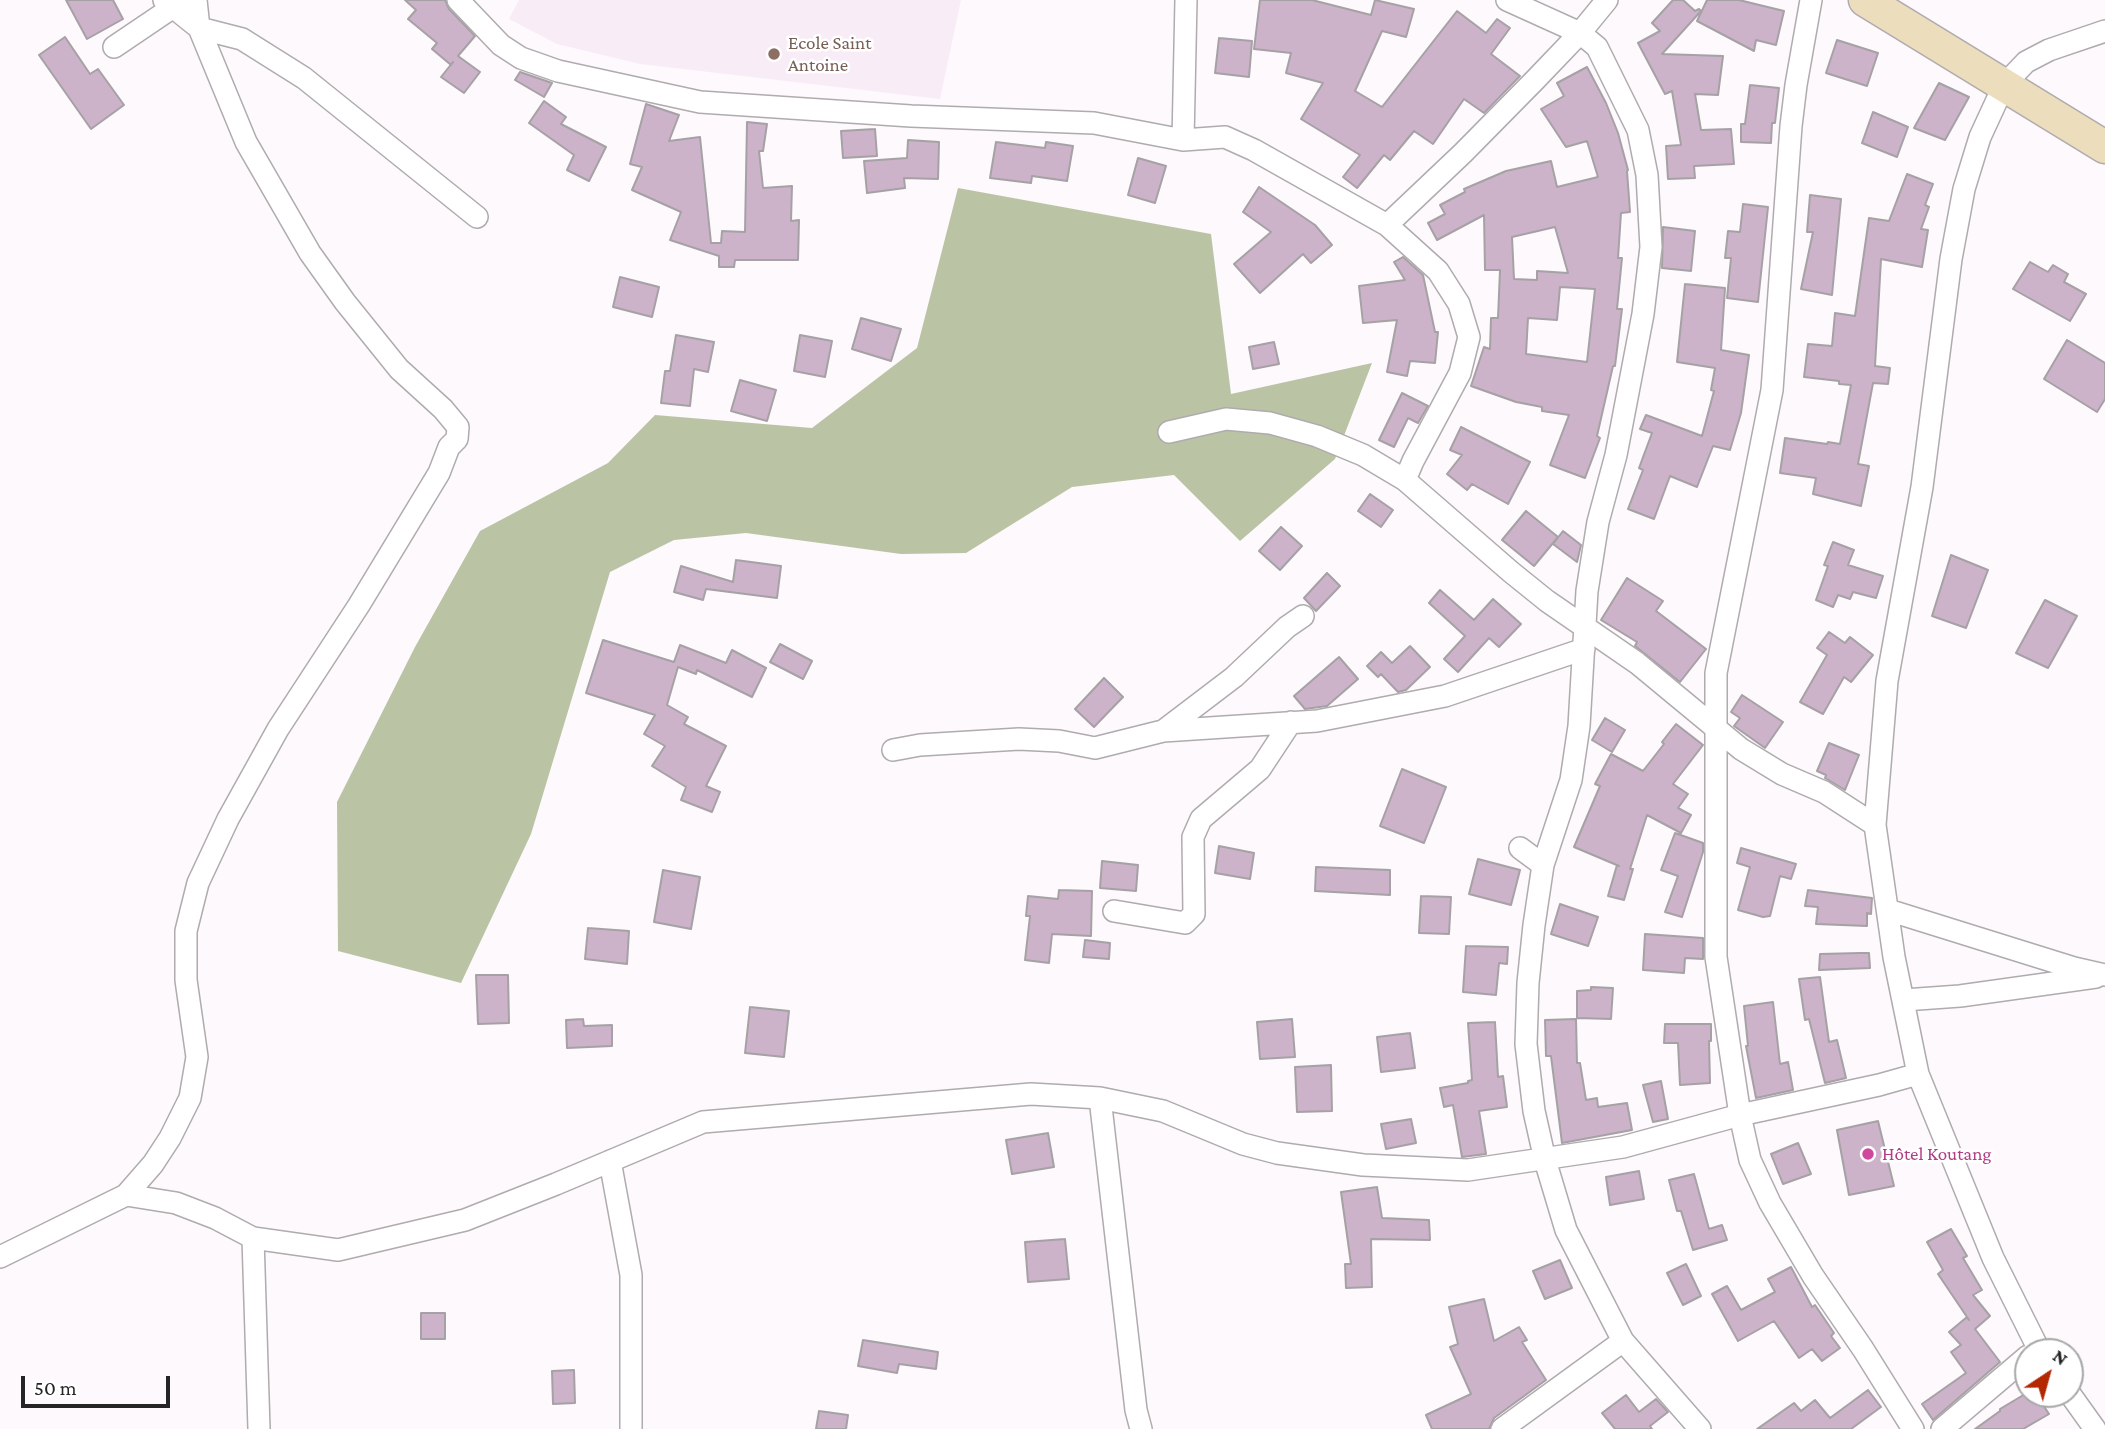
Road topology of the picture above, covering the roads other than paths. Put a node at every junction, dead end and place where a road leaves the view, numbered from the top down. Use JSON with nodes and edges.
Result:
{"nodes":[{"id":1,"x":196,"y":0,"type":"edge"},
{"id":2,"x":458,"y":0,"type":"edge"},
{"id":3,"x":1186,"y":0,"type":"edge"},
{"id":4,"x":1507,"y":0,"type":"edge"},
{"id":5,"x":1606,"y":0,"type":"edge"},
{"id":6,"x":1811,"y":0,"type":"edge"},
{"id":7,"x":1865,"y":0,"type":"edge"},
{"id":8,"x":173,"y":2,"type":"edge"},
{"id":9,"x":199,"y":28,"type":"junction"},
{"id":10,"x":2105,"y":31,"type":"edge"},
{"id":11,"x":1580,"y":33,"type":"junction"},
{"id":12,"x":114,"y":47,"type":"dead end"},
{"id":13,"x":2004,"y":85,"type":"junction"},
{"id":14,"x":1183,"y":140,"type":"junction"},
{"id":15,"x":2105,"y":148,"type":"edge"},
{"id":16,"x":477,"y":217,"type":"dead end"},
{"id":17,"x":1387,"y":225,"type":"junction"},
{"id":18,"x":1169,"y":432,"type":"dead end"},
{"id":19,"x":1405,"y":480,"type":"junction"},
{"id":20,"x":1303,"y":616,"type":"dead end"},
{"id":21,"x":1584,"y":627,"type":"junction"},
{"id":22,"x":1584,"y":649,"type":"junction"},
{"id":23,"x":1291,"y":722,"type":"junction"},
{"id":24,"x":1717,"y":730,"type":"junction"},
{"id":25,"x":1163,"y":731,"type":"junction"},
{"id":26,"x":893,"y":750,"type":"dead end"},
{"id":27,"x":1875,"y":825,"type":"junction"},
{"id":28,"x":1520,"y":848,"type":"dead end"},
{"id":29,"x":1543,"y":865,"type":"junction"},
{"id":30,"x":1888,"y":910,"type":"junction"},
{"id":31,"x":1114,"y":911,"type":"dead end"},
{"id":32,"x":2105,"y":975,"type":"edge"},
{"id":33,"x":1904,"y":1000,"type":"junction"},
{"id":34,"x":1918,"y":1074,"type":"junction"},
{"id":35,"x":1100,"y":1098,"type":"junction"},
{"id":36,"x":1740,"y":1115,"type":"junction"},
{"id":37,"x":1545,"y":1160,"type":"junction"},
{"id":38,"x":610,"y":1161,"type":"junction"},
{"id":39,"x":126,"y":1195,"type":"junction"},
{"id":40,"x":253,"y":1238,"type":"junction"},
{"id":41,"x":0,"y":1257,"type":"edge"},
{"id":42,"x":2028,"y":1338,"type":"edge"},
{"id":43,"x":1623,"y":1341,"type":"junction"},
{"id":44,"x":2014,"y":1369,"type":"edge"},
{"id":45,"x":2080,"y":1408,"type":"edge"},
{"id":46,"x":259,"y":1429,"type":"edge"},
{"id":47,"x":631,"y":1429,"type":"edge"},
{"id":48,"x":1141,"y":1429,"type":"edge"},
{"id":49,"x":1502,"y":1429,"type":"edge"},
{"id":50,"x":1700,"y":1429,"type":"edge"},
{"id":51,"x":1913,"y":1429,"type":"edge"},
{"id":52,"x":1942,"y":1429,"type":"edge"},
{"id":53,"x":2095,"y":1429,"type":"edge"}],
"edges":[{"from":1,"to":9,"type":"street"},
{"from":2,"to":14,"type":"street"},
{"from":3,"to":14,"type":"street"},
{"from":4,"to":11,"type":"street"},
{"from":5,"to":11,"type":"street"},
{"from":6,"to":24,"type":"street"},
{"from":7,"to":13,"type":"main road"},
{"from":8,"to":9,"type":"street"},
{"from":8,"to":12,"type":"street"},
{"from":9,"to":16,"type":"street"},
{"from":9,"to":39,"type":"street"},
{"from":10,"to":13,"type":"street"},
{"from":11,"to":17,"type":"street"},
{"from":11,"to":21,"type":"street"},
{"from":13,"to":15,"type":"main road"},
{"from":13,"to":27,"type":"street"},
{"from":14,"to":17,"type":"street"},
{"from":17,"to":19,"type":"street"},
{"from":18,"to":19,"type":"street"},
{"from":19,"to":21,"type":"street"},
{"from":20,"to":25,"type":"street"},
{"from":21,"to":22,"type":"street"},
{"from":21,"to":24,"type":"street"},
{"from":22,"to":23,"type":"street"},
{"from":22,"to":29,"type":"street"},
{"from":23,"to":25,"type":"street"},
{"from":23,"to":31,"type":"street"},
{"from":24,"to":27,"type":"street"},
{"from":24,"to":36,"type":"street"},
{"from":25,"to":26,"type":"street"},
{"from":27,"to":30,"type":"street"},
{"from":28,"to":29,"type":"street"},
{"from":29,"to":37,"type":"street"},
{"from":30,"to":32,"type":"street"},
{"from":30,"to":33,"type":"street"},
{"from":32,"to":33,"type":"street"},
{"from":33,"to":34,"type":"street"},
{"from":34,"to":36,"type":"street"},
{"from":34,"to":42,"type":"street"},
{"from":35,"to":37,"type":"street"},
{"from":35,"to":38,"type":"street"},
{"from":35,"to":48,"type":"street"},
{"from":36,"to":37,"type":"street"},
{"from":36,"to":51,"type":"street"},
{"from":37,"to":43,"type":"street"},
{"from":38,"to":40,"type":"street"},
{"from":38,"to":47,"type":"street"},
{"from":39,"to":40,"type":"street"},
{"from":39,"to":41,"type":"street"},
{"from":40,"to":46,"type":"street"},
{"from":43,"to":49,"type":"street"},
{"from":43,"to":50,"type":"street"},
{"from":44,"to":52,"type":"street"},
{"from":45,"to":53,"type":"street"}]}
